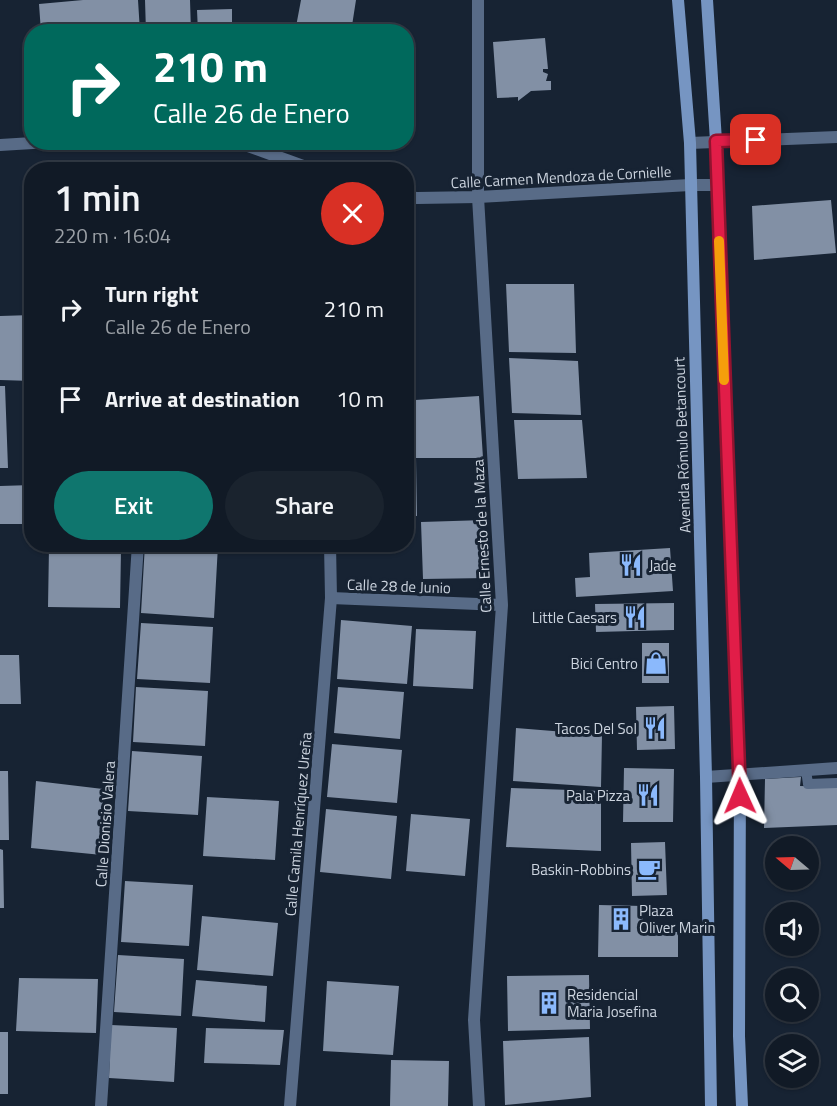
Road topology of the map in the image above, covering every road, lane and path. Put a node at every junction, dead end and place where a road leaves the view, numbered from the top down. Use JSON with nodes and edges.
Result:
{"nodes":[{"id":1,"x":478,"y":0,"type":"edge"},
{"id":2,"x":678,"y":0,"type":"edge"},
{"id":3,"x":707,"y":0,"type":"edge"},
{"id":4,"x":837,"y":137,"type":"edge"},
{"id":5,"x":716,"y":141,"type":"junction"},
{"id":6,"x":690,"y":143,"type":"junction"},
{"id":7,"x":24,"y":144,"type":"edge"},
{"id":8,"x":0,"y":145,"type":"edge"},
{"id":9,"x":260,"y":150,"type":"edge"},
{"id":10,"x":293,"y":162,"type":"edge"},
{"id":11,"x":690,"y":185,"type":"junction"},
{"id":12,"x":717,"y":185,"type":"junction"},
{"id":13,"x":478,"y":197,"type":"junction"},
{"id":14,"x":414,"y":198,"type":"edge"},
{"id":15,"x":137,"y":552,"type":"edge"},
{"id":16,"x":330,"y":552,"type":"edge"},
{"id":17,"x":331,"y":598,"type":"junction"},
{"id":18,"x":502,"y":605,"type":"junction"},
{"id":19,"x":837,"y":768,"type":"edge"},
{"id":20,"x":806,"y":770,"type":"junction"},
{"id":21,"x":740,"y":775,"type":"junction"},
{"id":22,"x":706,"y":777,"type":"junction"},
{"id":23,"x":837,"y":783,"type":"edge"},
{"id":24,"x":101,"y":1106,"type":"edge"},
{"id":25,"x":290,"y":1106,"type":"edge"},
{"id":26,"x":479,"y":1106,"type":"edge"},
{"id":27,"x":711,"y":1106,"type":"edge"},
{"id":28,"x":742,"y":1106,"type":"edge"}],
"edges":[{"from":1,"to":13,"type":"street","name":"Calle Ernesto de la Maza"},
{"from":2,"to":6,"type":"main road","name":"Avenida Rómulo Betancourt"},
{"from":3,"to":5,"type":"main road"},
{"from":4,"to":5,"type":"street"},
{"from":5,"to":6,"type":"street"},
{"from":5,"to":12,"type":"main road"},
{"from":6,"to":11,"type":"main road","name":"Avenida Rómulo Betancourt"},
{"from":7,"to":8,"type":"street"},
{"from":9,"to":10,"type":"street"},
{"from":11,"to":12,"type":"street","name":"Calle Carmen Mendoza de Cornielle"},
{"from":11,"to":13,"type":"street","name":"Calle Carmen Mendoza de Cornielle"},
{"from":11,"to":22,"type":"main road","name":"Avenida Rómulo Betancourt"},
{"from":12,"to":21,"type":"main road"},
{"from":13,"to":14,"type":"street","name":"Calle Carmen Mendoza de Cornielle"},
{"from":13,"to":18,"type":"street","name":"Calle Ernesto de la Maza"},
{"from":15,"to":24,"type":"street","name":"Calle Dionisio Valera"},
{"from":16,"to":17,"type":"street","name":"Calle Camila Henríquez Ureña"},
{"from":17,"to":18,"type":"street","name":"Calle 28 de Junio"},
{"from":17,"to":25,"type":"street","name":"Calle Camila Henríquez Ureña"},
{"from":18,"to":26,"type":"street","name":"Calle Ernesto de la Maza"},
{"from":19,"to":20,"type":"street"},
{"from":20,"to":21,"type":"street"},
{"from":20,"to":23,"type":"lane"},
{"from":21,"to":22,"type":"street"},
{"from":21,"to":28,"type":"main road"},
{"from":22,"to":27,"type":"main road","name":"Avenida Rómulo Betancourt"}]}
